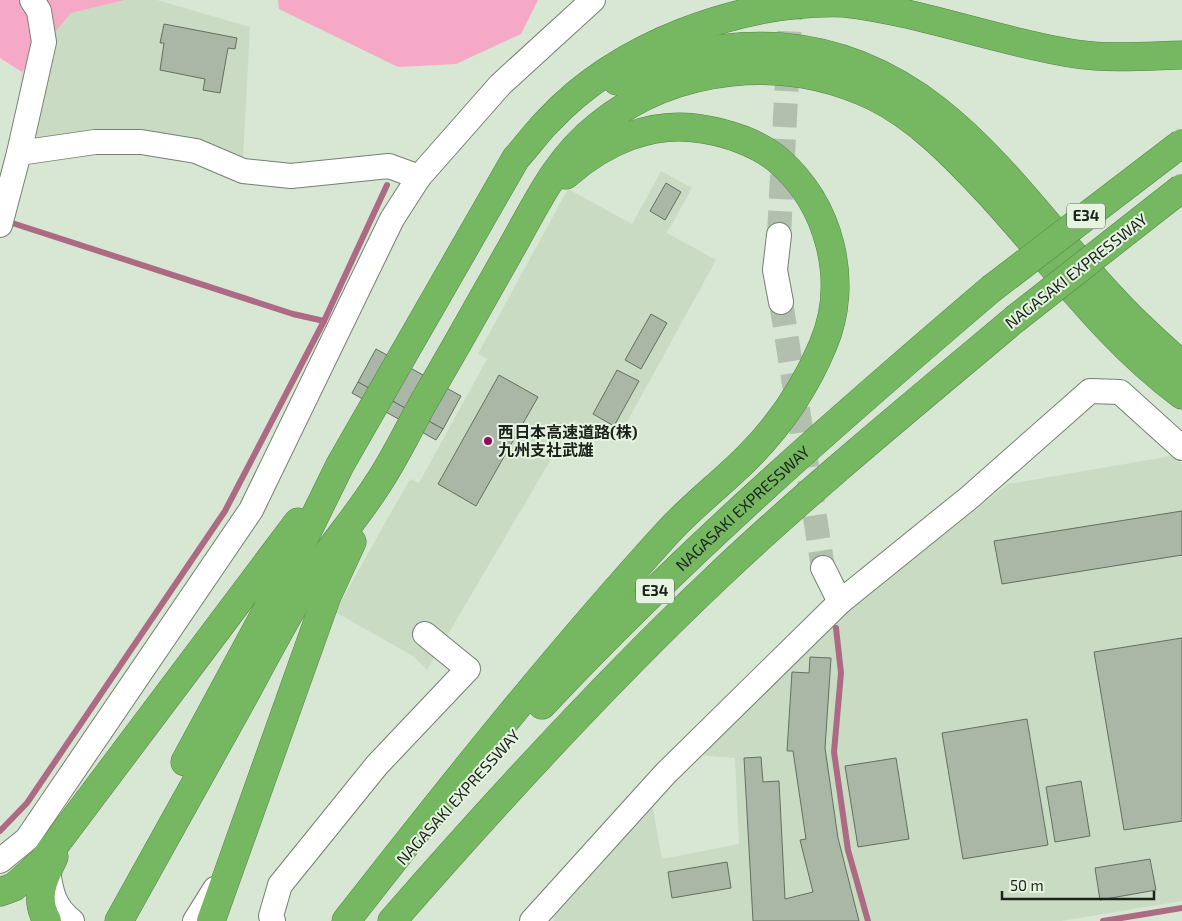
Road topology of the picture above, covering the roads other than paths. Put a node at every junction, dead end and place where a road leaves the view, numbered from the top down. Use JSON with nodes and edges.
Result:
{"nodes":[{"id":1,"x":32,"y":0,"type":"edge"},
{"id":2,"x":593,"y":0,"type":"edge"},
{"id":3,"x":1182,"y":56,"type":"edge"},
{"id":4,"x":548,"y":120,"type":"junction"},
{"id":5,"x":1182,"y":143,"type":"edge"},
{"id":6,"x":20,"y":153,"type":"junction"},
{"id":7,"x":419,"y":177,"type":"junction"},
{"id":8,"x":1182,"y":188,"type":"edge"},
{"id":9,"x":1182,"y":207,"type":"edge"},
{"id":10,"x":3,"y":214,"type":"edge"},
{"id":11,"x":779,"y":234,"type":"tunnel mouth"},
{"id":12,"x":518,"y":236,"type":"junction"},
{"id":13,"x":782,"y":302,"type":"tunnel mouth"},
{"id":14,"x":1015,"y":319,"type":"junction"},
{"id":15,"x":1182,"y":365,"type":"edge"},
{"id":16,"x":1182,"y":395,"type":"edge"},
{"id":17,"x":1182,"y":448,"type":"edge"},
{"id":18,"x":340,"y":466,"type":"junction"},
{"id":19,"x":377,"y":486,"type":"junction"},
{"id":20,"x":823,"y":568,"type":"tunnel mouth"},
{"id":21,"x":840,"y":602,"type":"junction"},
{"id":22,"x":425,"y":634,"type":"dead end"},
{"id":23,"x":166,"y":818,"type":"junction"},
{"id":24,"x":73,"y":822,"type":"junction"},
{"id":25,"x":0,"y":861,"type":"edge"},
{"id":26,"x":229,"y":866,"type":"junction"},
{"id":27,"x":48,"y":869,"type":"junction"},
{"id":28,"x":0,"y":892,"type":"edge"},
{"id":29,"x":48,"y":921,"type":"edge"},
{"id":30,"x":72,"y":921,"type":"edge"},
{"id":31,"x":98,"y":921,"type":"edge"},
{"id":32,"x":119,"y":921,"type":"edge"},
{"id":33,"x":195,"y":921,"type":"edge"},
{"id":34,"x":211,"y":921,"type":"edge"},
{"id":35,"x":273,"y":921,"type":"edge"},
{"id":36,"x":346,"y":921,"type":"edge"},
{"id":37,"x":392,"y":921,"type":"edge"},
{"id":38,"x":532,"y":921,"type":"edge"}],
"edges":[{"from":1,"to":6,"type":"street"},
{"from":2,"to":7,"type":"street"},
{"from":3,"to":4,"type":"highway"},
{"from":4,"to":15,"type":"highway"},
{"from":4,"to":18,"type":"highway"},
{"from":5,"to":36,"type":"highway","name":"NAGASAKI EXPRESSWAY","number":"E34","bridge":true},
{"from":6,"to":7,"type":"street"},
{"from":6,"to":10,"type":"street"},
{"from":7,"to":25,"type":"street"},
{"from":8,"to":14,"type":"highway","name":"NAGASAKI EXPRESSWAY","number":"E34","bridge":true},
{"from":9,"to":14,"type":"highway","bridge":true},
{"from":11,"to":13,"type":"street"},
{"from":12,"to":16,"type":"highway"},
{"from":12,"to":19,"type":"highway"},
{"from":12,"to":36,"type":"highway"},
{"from":14,"to":37,"type":"highway","name":"NAGASAKI EXPRESSWAY","number":"E34"},
{"from":17,"to":21,"type":"street"},
{"from":18,"to":23,"type":"highway"},
{"from":18,"to":24,"type":"highway"},
{"from":19,"to":23,"type":"highway"},
{"from":19,"to":26,"type":"highway"},
{"from":20,"to":21,"type":"street"},
{"from":21,"to":38,"type":"street"},
{"from":22,"to":35,"type":"street"},
{"from":23,"to":31,"type":"highway"},
{"from":23,"to":32,"type":"highway"},
{"from":24,"to":27,"type":"highway"},
{"from":24,"to":28,"type":"highway"},
{"from":26,"to":33,"type":"street"},
{"from":26,"to":34,"type":"highway"},
{"from":27,"to":29,"type":"highway"},
{"from":27,"to":30,"type":"street"}]}
